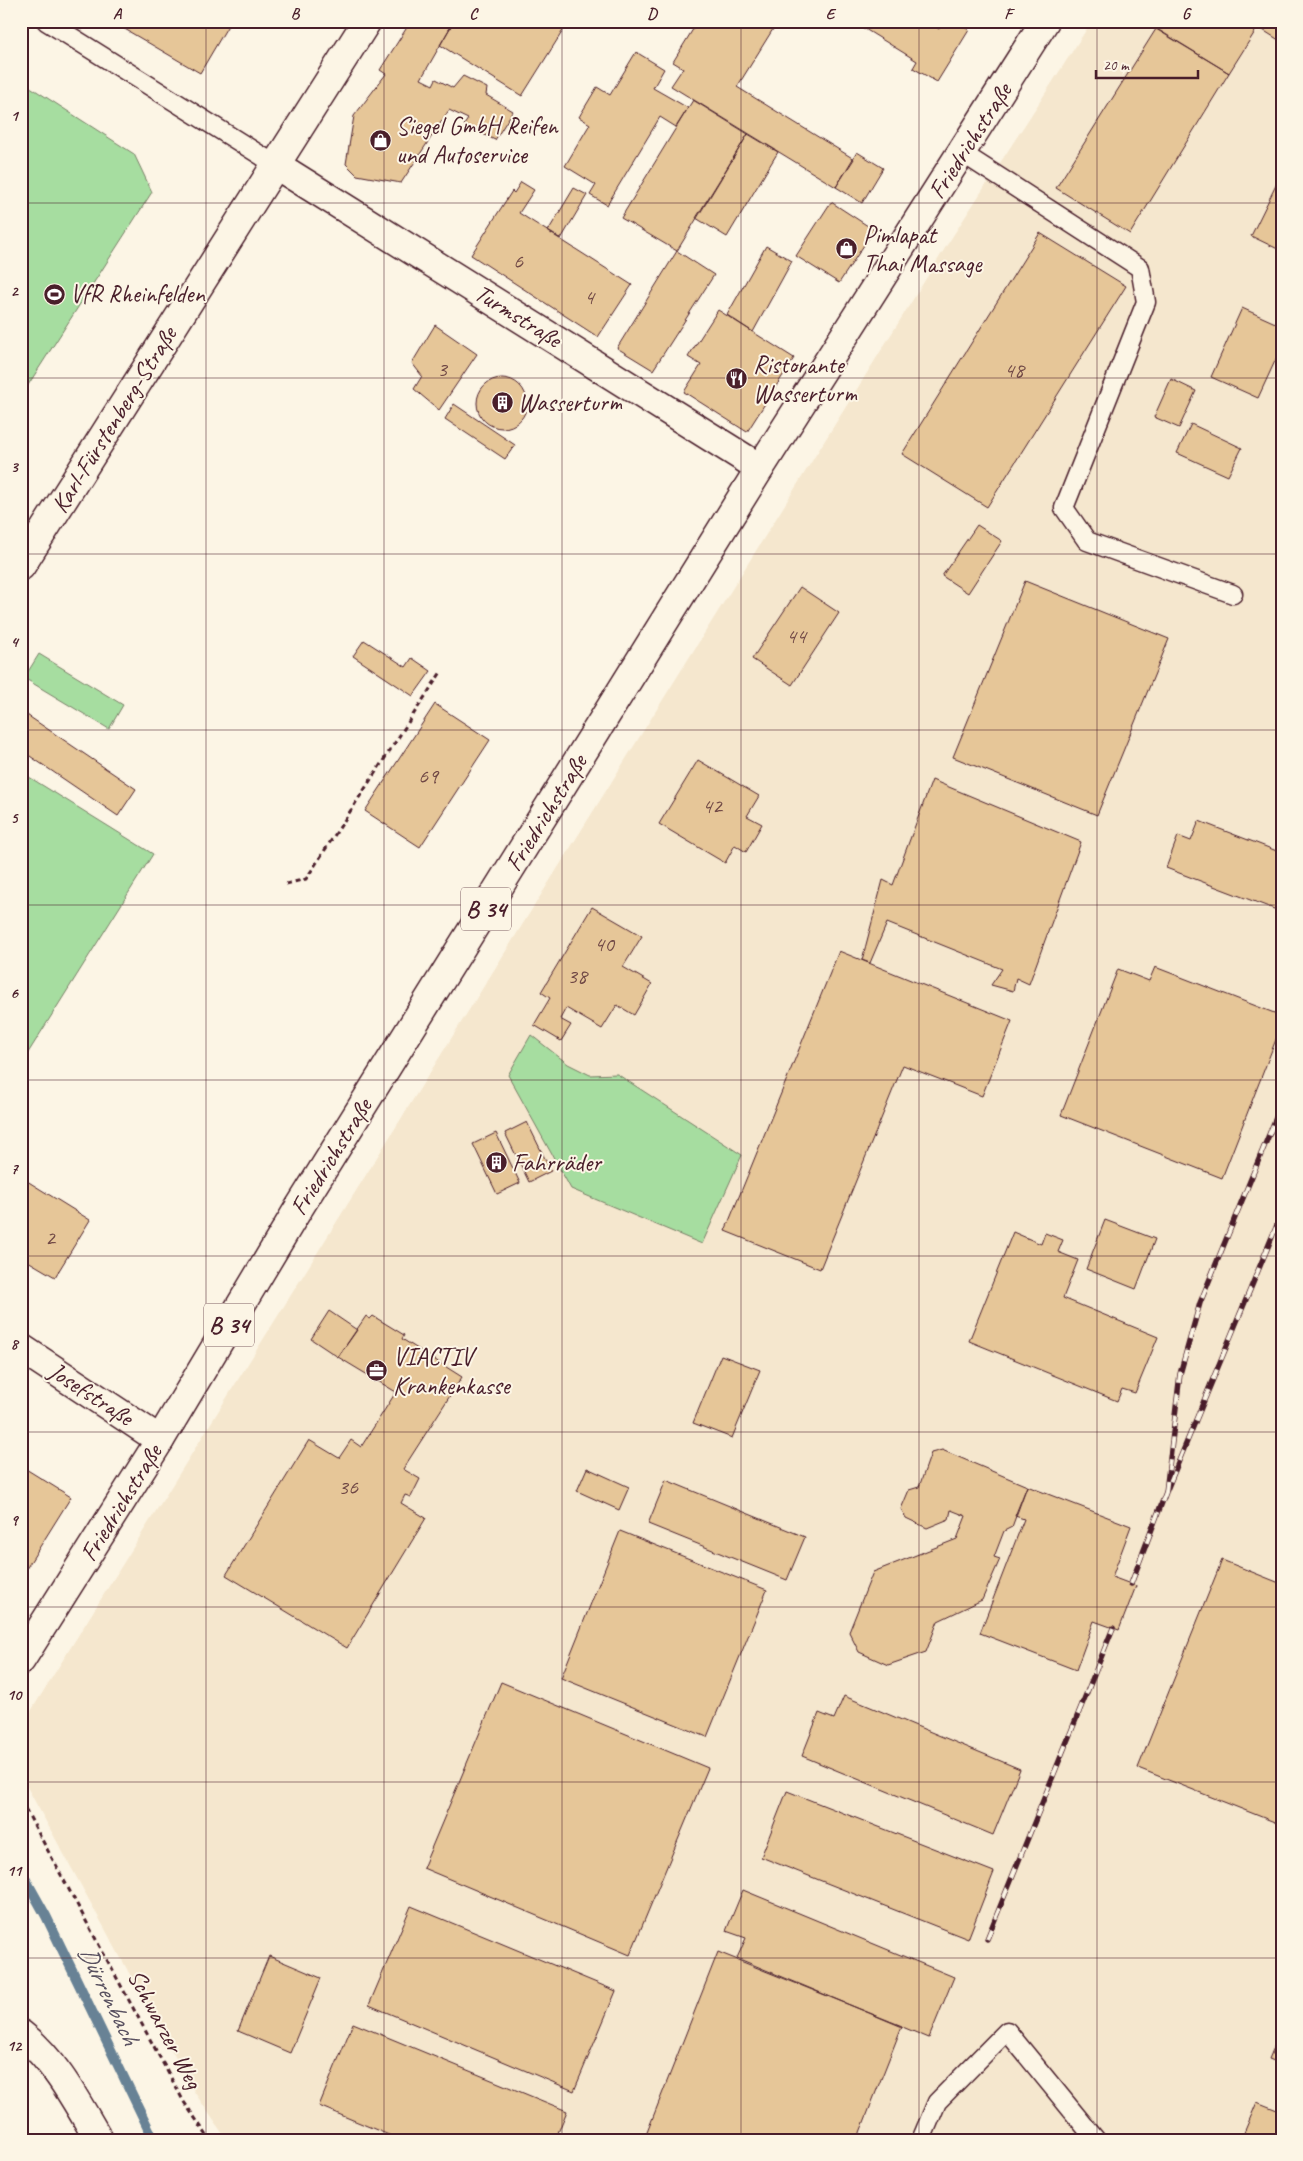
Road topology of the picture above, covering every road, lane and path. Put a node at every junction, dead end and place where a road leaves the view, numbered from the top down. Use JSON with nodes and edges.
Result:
{"nodes":[{"id":1,"x":46,"y":21,"type":"edge"},
{"id":2,"x":367,"y":21,"type":"edge"},
{"id":3,"x":1045,"y":21,"type":"edge"},
{"id":4,"x":962,"y":153,"type":"junction"},
{"id":5,"x":276,"y":165,"type":"junction"},
{"id":6,"x":760,"y":468,"type":"junction"},
{"id":7,"x":21,"y":566,"type":"edge"},
{"id":8,"x":1233,"y":594,"type":"dead end"},
{"id":9,"x":441,"y":672,"type":"dead end"},
{"id":10,"x":286,"y":884,"type":"dead end"},
{"id":11,"x":21,"y":1348,"type":"edge"},
{"id":12,"x":160,"y":1440,"type":"junction"},
{"id":13,"x":21,"y":1660,"type":"edge"},
{"id":14,"x":21,"y":1801,"type":"edge"},
{"id":15,"x":21,"y":2034,"type":"edge"},
{"id":16,"x":99,"y":2140,"type":"edge"},
{"id":17,"x":210,"y":2140,"type":"edge"},
{"id":18,"x":921,"y":2140,"type":"edge"},
{"id":19,"x":1096,"y":2140,"type":"edge"}],
"edges":[{"from":1,"to":5,"type":"lane"},
{"from":2,"to":5,"type":"main road","name":"Karl-Fürstenberg-Straße"},
{"from":3,"to":4,"type":"main road","name":"Friedrichstraße","number":"B 34"},
{"from":4,"to":6,"type":"main road","name":"Friedrichstraße","number":"B 34"},
{"from":4,"to":8,"type":"lane"},
{"from":5,"to":6,"type":"main road","name":"Turmstraße"},
{"from":5,"to":7,"type":"main road","name":"Karl-Fürstenberg-Straße"},
{"from":6,"to":12,"type":"main road","name":"Friedrichstraße","number":"B 34"},
{"from":9,"to":10,"type":"path"},
{"from":11,"to":12,"type":"main road","name":"Josefstraße"},
{"from":12,"to":13,"type":"main road","name":"Friedrichstraße","number":"B 34"},
{"from":14,"to":17,"type":"path","name":"Schwarzer Weg"},
{"from":15,"to":16,"type":"main road"},
{"from":18,"to":19,"type":"lane"}]}
